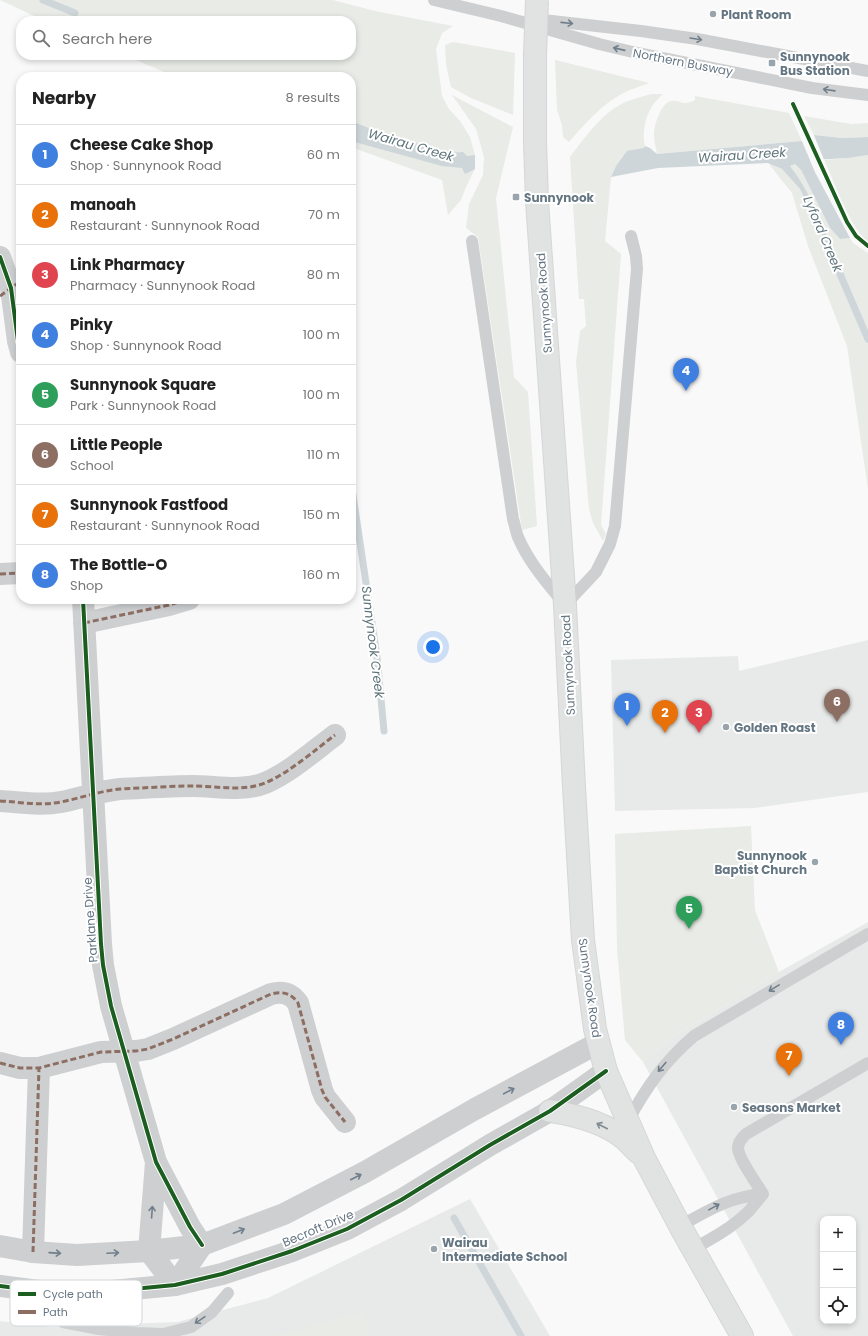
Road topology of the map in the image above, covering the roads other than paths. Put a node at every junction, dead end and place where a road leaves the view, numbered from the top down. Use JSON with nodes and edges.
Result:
{"nodes":[{"id":1,"x":434,"y":0,"type":"edge"},
{"id":2,"x":537,"y":0,"type":"edge"},
{"id":3,"x":500,"y":16,"type":"junction"},
{"id":4,"x":868,"y":71,"type":"edge"},
{"id":5,"x":868,"y":95,"type":"edge"},
{"id":6,"x":631,"y":236,"type":"dead end"},
{"id":7,"x":472,"y":241,"type":"dead end"},
{"id":8,"x":0,"y":257,"type":"edge"},
{"id":9,"x":11,"y":289,"type":"edge"},
{"id":10,"x":16,"y":326,"type":"edge"},
{"id":11,"x":16,"y":573,"type":"edge"},
{"id":12,"x":0,"y":574,"type":"edge"},
{"id":13,"x":83,"y":604,"type":"edge"},
{"id":14,"x":169,"y":604,"type":"edge"},
{"id":15,"x":566,"y":605,"type":"junction"},
{"id":16,"x":84,"y":622,"type":"junction"},
{"id":17,"x":336,"y":735,"type":"dead end"},
{"id":18,"x":92,"y":794,"type":"junction"},
{"id":19,"x":0,"y":802,"type":"edge"},
{"id":20,"x":868,"y":934,"type":"edge"},
{"id":21,"x":598,"y":1043,"type":"junction"},
{"id":22,"x":124,"y":1051,"type":"junction"},
{"id":23,"x":0,"y":1063,"type":"edge"},
{"id":24,"x":868,"y":1063,"type":"edge"},
{"id":25,"x":39,"y":1068,"type":"junction"},
{"id":26,"x":606,"y":1071,"type":"junction"},
{"id":27,"x":550,"y":1111,"type":"junction"},
{"id":28,"x":628,"y":1121,"type":"junction"},
{"id":29,"x":345,"y":1122,"type":"dead end"},
{"id":30,"x":644,"y":1158,"type":"junction"},
{"id":31,"x":156,"y":1162,"type":"junction"},
{"id":32,"x":763,"y":1194,"type":"junction"},
{"id":33,"x":680,"y":1226,"type":"junction"},
{"id":34,"x":202,"y":1245,"type":"junction"},
{"id":35,"x":0,"y":1246,"type":"edge"},
{"id":36,"x":693,"y":1249,"type":"junction"},
{"id":37,"x":149,"y":1251,"type":"junction"},
{"id":38,"x":33,"y":1252,"type":"junction"},
{"id":39,"x":175,"y":1285,"type":"junction"},
{"id":40,"x":0,"y":1286,"type":"edge"},
{"id":41,"x":10,"y":1287,"type":"edge"},
{"id":42,"x":142,"y":1288,"type":"edge"},
{"id":43,"x":228,"y":1293,"type":"dead end"},
{"id":44,"x":83,"y":1326,"type":"edge"},
{"id":45,"x":742,"y":1336,"type":"edge"}],
"edges":[{"from":1,"to":3,"type":"lane","name":"Northern Busway"},
{"from":2,"to":15,"type":"main road","name":"Sunnynook Road","bridge":true},
{"from":3,"to":4,"type":"lane","name":"Northern Busway","one_way":true},
{"from":5,"to":3,"type":"lane","name":"Northern Busway","one_way":true},
{"from":6,"to":15,"type":"lane","name":"Sunnynook Road"},
{"from":7,"to":15,"type":"lane","name":"Sunnynook Road"},
{"from":8,"to":9,"type":"street"},
{"from":9,"to":10,"type":"street"},
{"from":11,"to":12,"type":"street"},
{"from":13,"to":16,"type":"street","name":"Parklane Drive"},
{"from":14,"to":16,"type":"street"},
{"from":15,"to":21,"type":"main road","name":"Sunnynook Road"},
{"from":16,"to":18,"type":"street","name":"Parklane Drive"},
{"from":17,"to":18,"type":"street"},
{"from":18,"to":19,"type":"street"},
{"from":18,"to":22,"type":"street","name":"Parklane Drive"},
{"from":20,"to":28,"type":"lane","one_way":true},
{"from":21,"to":26,"type":"main road","name":"Sunnynook Road"},
{"from":34,"to":21,"type":"street","one_way":true},
{"from":22,"to":25,"type":"street"},
{"from":22,"to":29,"type":"street"},
{"from":22,"to":31,"type":"street","name":"Parklane Drive"},
{"from":23,"to":25,"type":"street"},
{"from":24,"to":32,"type":"lane"},
{"from":25,"to":38,"type":"street"},
{"from":26,"to":27,"type":"street","name":"Becroft Drive"},
{"from":26,"to":28,"type":"main road","name":"Sunnynook Road"},
{"from":30,"to":27,"type":"main road","one_way":true},
{"from":27,"to":39,"type":"street","name":"Becroft Drive"},
{"from":28,"to":30,"type":"main road","name":"Sunnynook Road"},
{"from":30,"to":33,"type":"main road","name":"Sunnynook Road"},
{"from":31,"to":34,"type":"street","name":"Parklane Drive"},
{"from":37,"to":31,"type":"street","name":"Parklane Drive","one_way":true},
{"from":33,"to":32,"type":"lane","one_way":true},
{"from":32,"to":36,"type":"lane"},
{"from":33,"to":36,"type":"main road","name":"Sunnynook Road"},
{"from":34,"to":37,"type":"street"},
{"from":34,"to":39,"type":"street"},
{"from":35,"to":38,"type":"street"},
{"from":36,"to":45,"type":"main road","name":"Sunnynook Road"},
{"from":38,"to":37,"type":"street","one_way":true},
{"from":37,"to":39,"type":"street"},
{"from":39,"to":42,"type":"street","name":"Becroft Drive"},
{"from":40,"to":41,"type":"street","name":"Becroft Drive"},
{"from":43,"to":44,"type":"lane","one_way":true}]}
